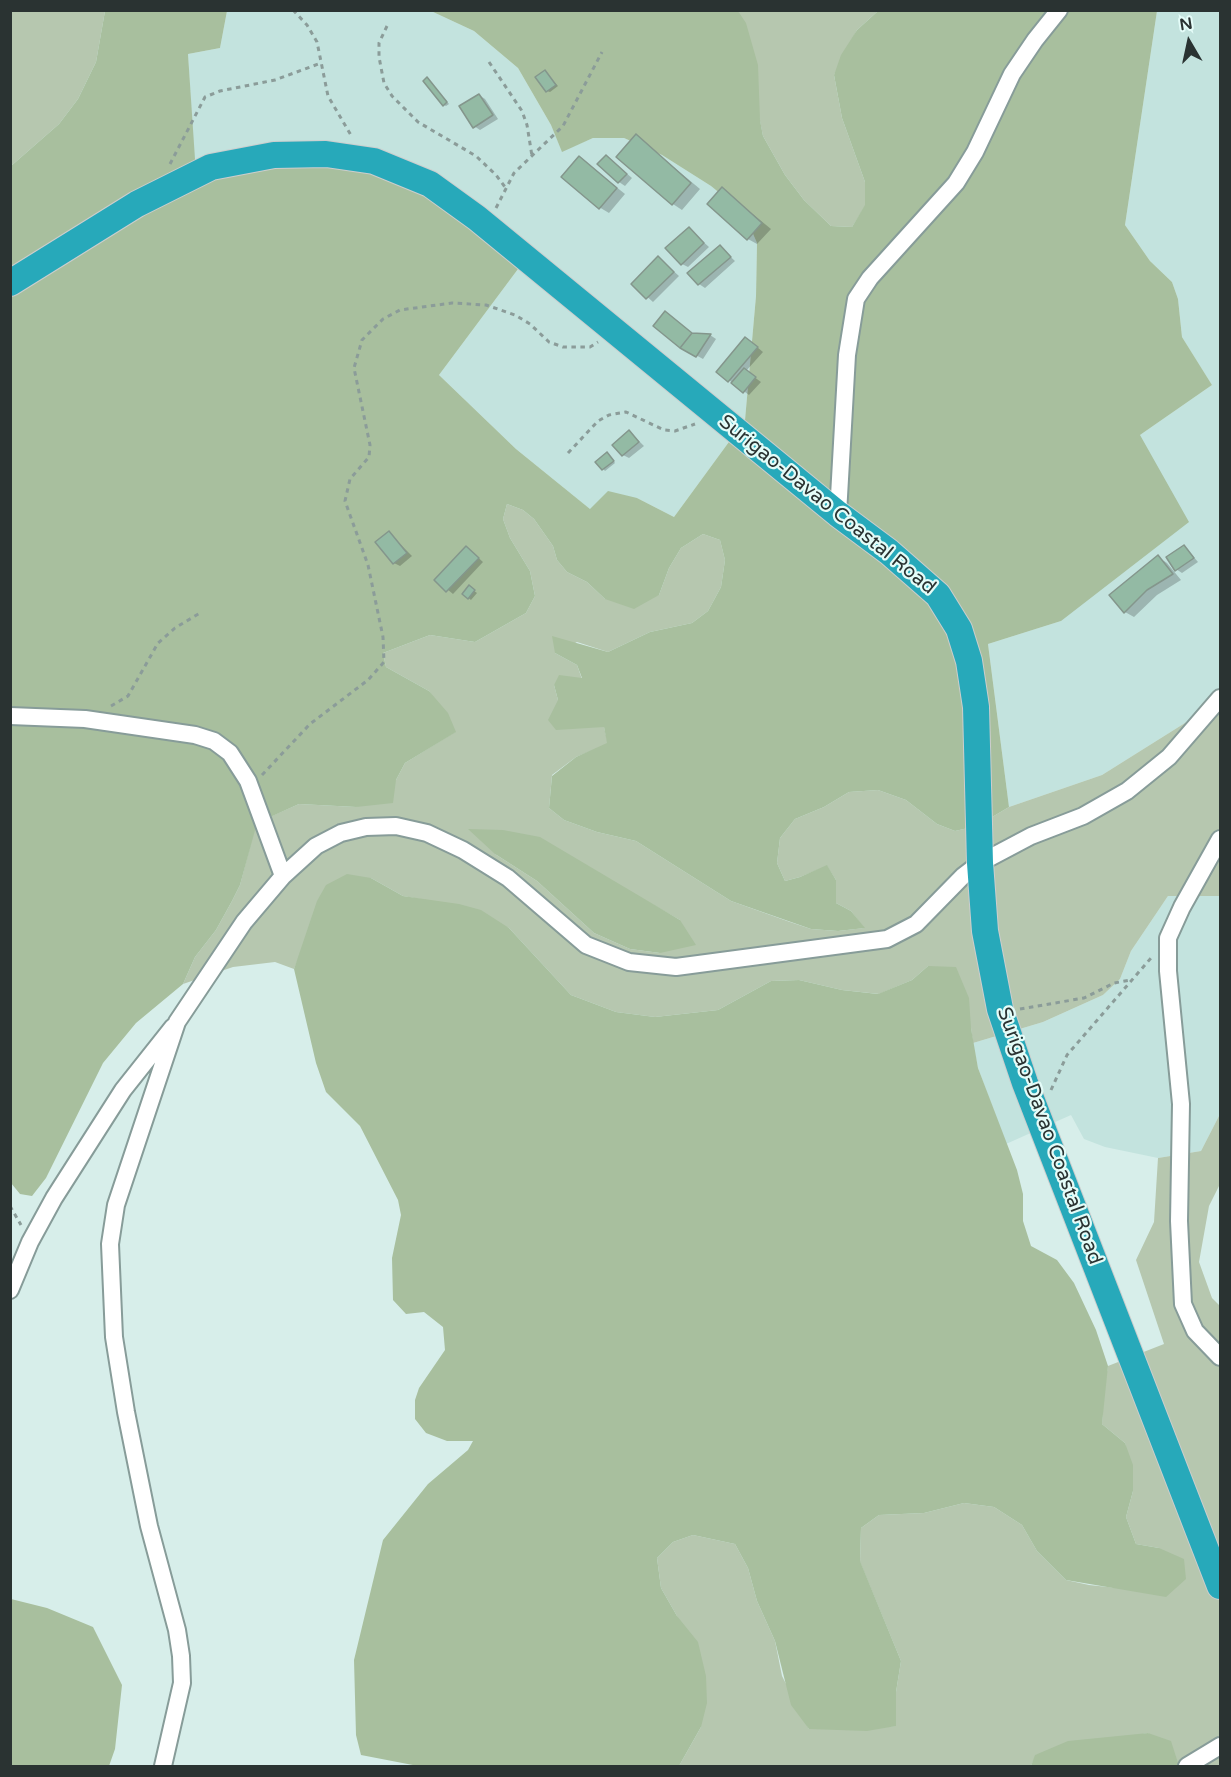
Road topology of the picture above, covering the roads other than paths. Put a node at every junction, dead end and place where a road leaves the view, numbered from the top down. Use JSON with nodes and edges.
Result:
{"nodes":[{"id":1,"x":1059,"y":10,"type":"edge"},
{"id":2,"x":10,"y":283,"type":"edge"},
{"id":3,"x":838,"y":514,"type":"junction"},
{"id":4,"x":1221,"y":698,"type":"edge"},
{"id":5,"x":10,"y":716,"type":"edge"},
{"id":6,"x":1221,"y":839,"type":"edge"},
{"id":7,"x":980,"y":863,"type":"junction"},
{"id":8,"x":283,"y":876,"type":"junction"},
{"id":9,"x":177,"y":1022,"type":"junction"},
{"id":10,"x":10,"y":1290,"type":"edge"},
{"id":11,"x":1221,"y":1357,"type":"edge"},
{"id":12,"x":1221,"y":1586,"type":"edge"},
{"id":13,"x":1221,"y":1746,"type":"edge"},
{"id":14,"x":163,"y":1767,"type":"edge"},
{"id":15,"x":1187,"y":1767,"type":"edge"}],
"edges":[{"from":1,"to":3,"type":"street"},
{"from":2,"to":3,"type":"highway","name":"Surigao-Davao Coastal Road"},
{"from":3,"to":7,"type":"highway","name":"Surigao-Davao Coastal Road"},
{"from":4,"to":7,"type":"street"},
{"from":5,"to":8,"type":"street"},
{"from":6,"to":11,"type":"street"},
{"from":7,"to":8,"type":"street"},
{"from":7,"to":12,"type":"highway","name":"Surigao-Davao Coastal Road"},
{"from":8,"to":9,"type":"street"},
{"from":9,"to":10,"type":"street"},
{"from":9,"to":14,"type":"street"},
{"from":13,"to":15,"type":"street"}]}
